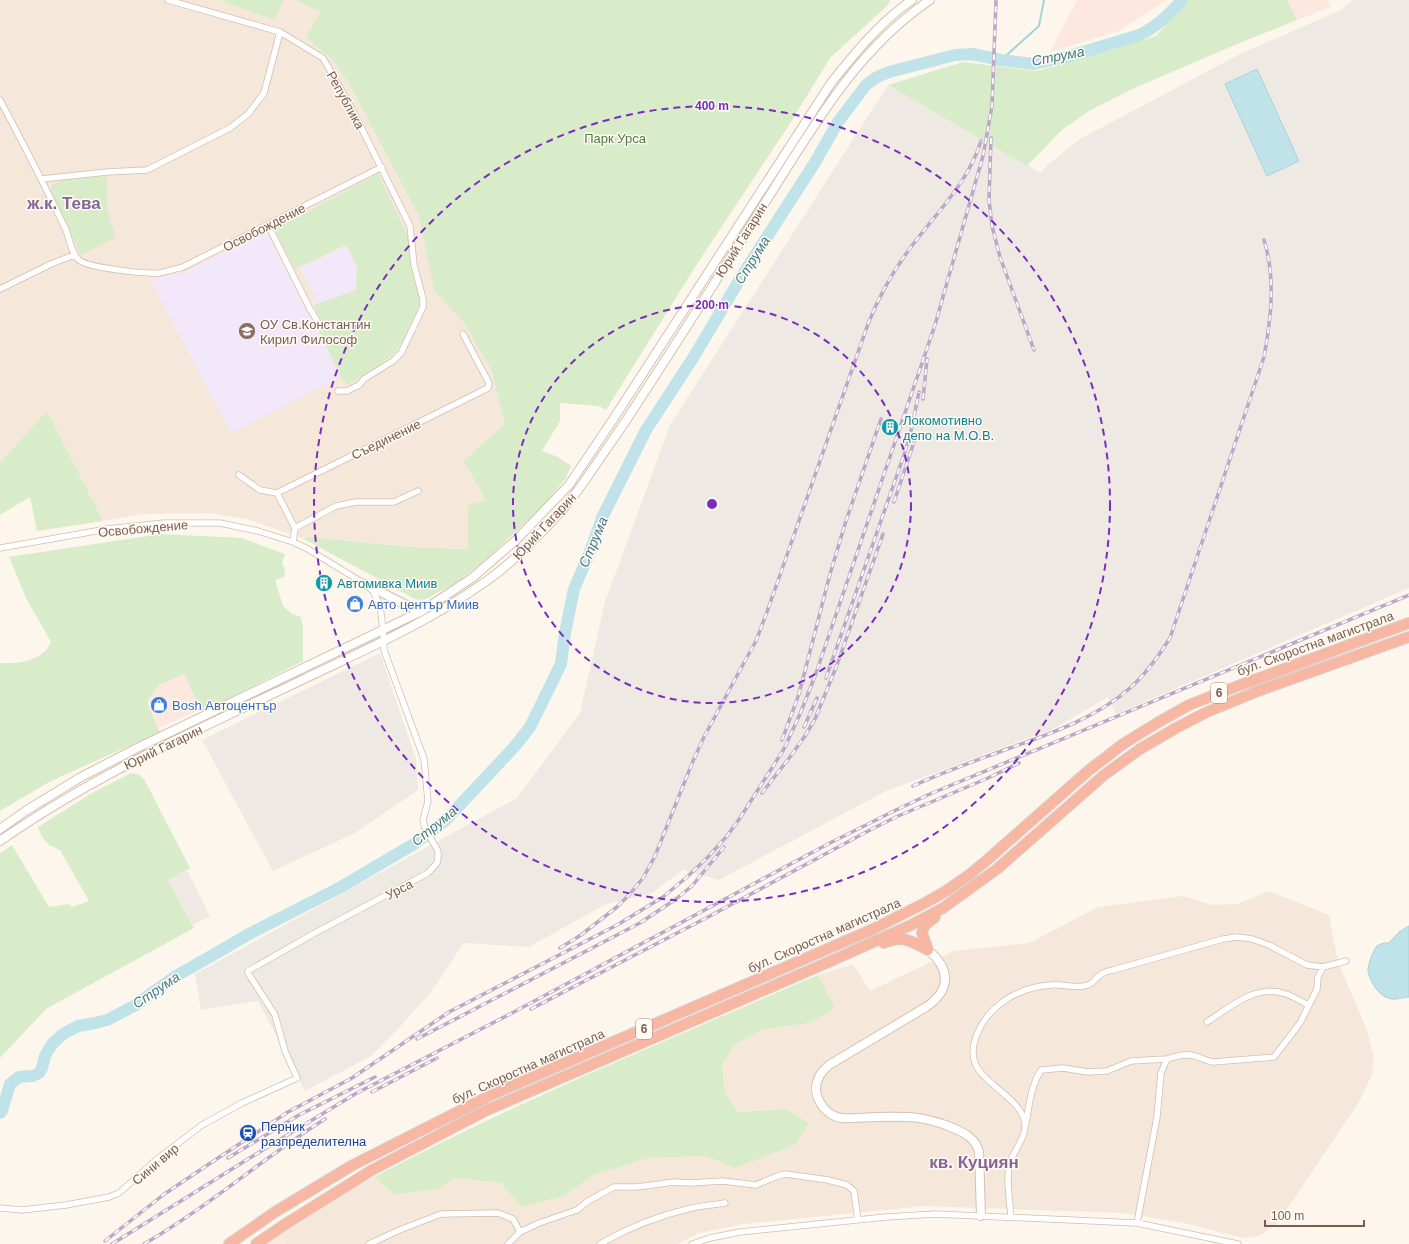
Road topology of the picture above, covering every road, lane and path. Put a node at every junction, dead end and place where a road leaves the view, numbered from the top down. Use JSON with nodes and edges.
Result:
{"nodes":[{"id":1,"x":168,"y":0,"type":"edge"},
{"id":2,"x":912,"y":0,"type":"edge"},
{"id":3,"x":930,"y":0,"type":"edge"},
{"id":4,"x":280,"y":32,"type":"junction"},
{"id":5,"x":0,"y":100,"type":"edge"},
{"id":6,"x":382,"y":167,"type":"junction"},
{"id":7,"x":42,"y":179,"type":"junction"},
{"id":8,"x":268,"y":225,"type":"junction"},
{"id":9,"x":74,"y":255,"type":"junction"},
{"id":10,"x":0,"y":289,"type":"edge"},
{"id":11,"x":319,"y":324,"type":"dead end"},
{"id":12,"x":463,"y":334,"type":"dead end"},
{"id":13,"x":338,"y":391,"type":"dead end"},
{"id":14,"x":239,"y":475,"type":"dead end"},
{"id":15,"x":418,"y":491,"type":"dead end"},
{"id":16,"x":277,"y":493,"type":"junction"},
{"id":17,"x":295,"y":528,"type":"junction"},
{"id":18,"x":293,"y":542,"type":"junction"},
{"id":19,"x":0,"y":548,"type":"edge"},
{"id":20,"x":365,"y":584,"type":"junction"},
{"id":21,"x":420,"y":612,"type":"junction"},
{"id":22,"x":1409,"y":623,"type":"edge"},
{"id":23,"x":384,"y":630,"type":"junction"},
{"id":24,"x":1409,"y":637,"type":"edge"},
{"id":25,"x":383,"y":641,"type":"junction"},
{"id":26,"x":0,"y":829,"type":"edge"},
{"id":27,"x":0,"y":841,"type":"edge"},
{"id":28,"x":958,"y":898,"type":"junction"},
{"id":29,"x":928,"y":950,"type":"junction"},
{"id":30,"x":831,"y":961,"type":"junction"},
{"id":31,"x":1346,"y":961,"type":"dead end"},
{"id":32,"x":1323,"y":967,"type":"junction"},
{"id":33,"x":1308,"y":1005,"type":"junction"},
{"id":34,"x":1207,"y":1022,"type":"dead end"},
{"id":35,"x":1167,"y":1058,"type":"junction"},
{"id":36,"x":297,"y":1078,"type":"joint"},
{"id":37,"x":1025,"y":1125,"type":"junction"},
{"id":38,"x":725,"y":1203,"type":"dead end"},
{"id":39,"x":0,"y":1208,"type":"edge"},
{"id":40,"x":981,"y":1216,"type":"junction"},
{"id":41,"x":1011,"y":1217,"type":"junction"},
{"id":42,"x":858,"y":1220,"type":"junction"},
{"id":43,"x":1137,"y":1223,"type":"junction"},
{"id":44,"x":520,"y":1232,"type":"junction"},
{"id":45,"x":613,"y":1237,"type":"junction"},
{"id":46,"x":229,"y":1244,"type":"edge"},
{"id":47,"x":256,"y":1244,"type":"edge"},
{"id":48,"x":369,"y":1244,"type":"edge"},
{"id":49,"x":508,"y":1244,"type":"edge"},
{"id":50,"x":600,"y":1244,"type":"edge"},
{"id":51,"x":615,"y":1244,"type":"edge"},
{"id":52,"x":692,"y":1244,"type":"edge"},
{"id":53,"x":1238,"y":1244,"type":"edge"}],
"edges":[{"from":1,"to":4,"type":"street","name":"Република"},
{"from":2,"to":21,"type":"street","name":"Юрий Гагарин"},
{"from":3,"to":25,"type":"street","name":"Юрий Гагарин"},
{"from":4,"to":6,"type":"street","name":"Република"},
{"from":4,"to":7,"type":"street"},
{"from":5,"to":7,"type":"street"},
{"from":6,"to":8,"type":"street","name":"Освобождение"},
{"from":6,"to":13,"type":"street","name":"Република"},
{"from":7,"to":9,"type":"street"},
{"from":8,"to":9,"type":"street","name":"Освобождение"},
{"from":8,"to":11,"type":"street"},
{"from":9,"to":10,"type":"street"},
{"from":12,"to":16,"type":"street","name":"Съединение"},
{"from":14,"to":16,"type":"street"},
{"from":15,"to":17,"type":"street"},
{"from":16,"to":17,"type":"street"},
{"from":17,"to":18,"type":"street"},
{"from":18,"to":19,"type":"street","name":"Освобождение"},
{"from":18,"to":20,"type":"street","name":"Освобождение"},
{"from":20,"to":21,"type":"street"},
{"from":20,"to":23,"type":"street","name":"Освобождение"},
{"from":21,"to":23,"type":"street","name":"Юрий Гагарин"},
{"from":22,"to":46,"type":"highway","name":"бул. Скоростна магистрала","number":"6"},
{"from":23,"to":25,"type":"street","name":"Урса"},
{"from":23,"to":26,"type":"street","name":"Юрий Гагарин"},
{"from":24,"to":28,"type":"highway","name":"бул. Скоростна магистрала","number":"6"},
{"from":25,"to":27,"type":"street","name":"Юрий Гагарин"},
{"from":25,"to":36,"type":"street","name":"Урса"},
{"from":28,"to":29,"type":"highway"},
{"from":28,"to":30,"type":"highway","name":"бул. Скоростна магистрала","number":"6"},
{"from":29,"to":30,"type":"highway"},
{"from":29,"to":40,"type":"street"},
{"from":30,"to":47,"type":"highway","name":"бул. Скоростна магистрала","number":"6"},
{"from":31,"to":32,"type":"street"},
{"from":32,"to":33,"type":"street"},
{"from":32,"to":37,"type":"street"},
{"from":33,"to":34,"type":"street"},
{"from":33,"to":35,"type":"street"},
{"from":35,"to":37,"type":"street"},
{"from":35,"to":43,"type":"street"},
{"from":36,"to":39,"type":"street","name":"Сини вир"},
{"from":37,"to":41,"type":"street"},
{"from":38,"to":45,"type":"street"},
{"from":40,"to":41,"type":"street"},
{"from":40,"to":42,"type":"street"},
{"from":41,"to":43,"type":"street"},
{"from":42,"to":44,"type":"street"},
{"from":42,"to":52,"type":"street"},
{"from":43,"to":53,"type":"street"},
{"from":44,"to":48,"type":"street"},
{"from":44,"to":49,"type":"street"},
{"from":45,"to":50,"type":"street"},
{"from":45,"to":51,"type":"street"}]}
